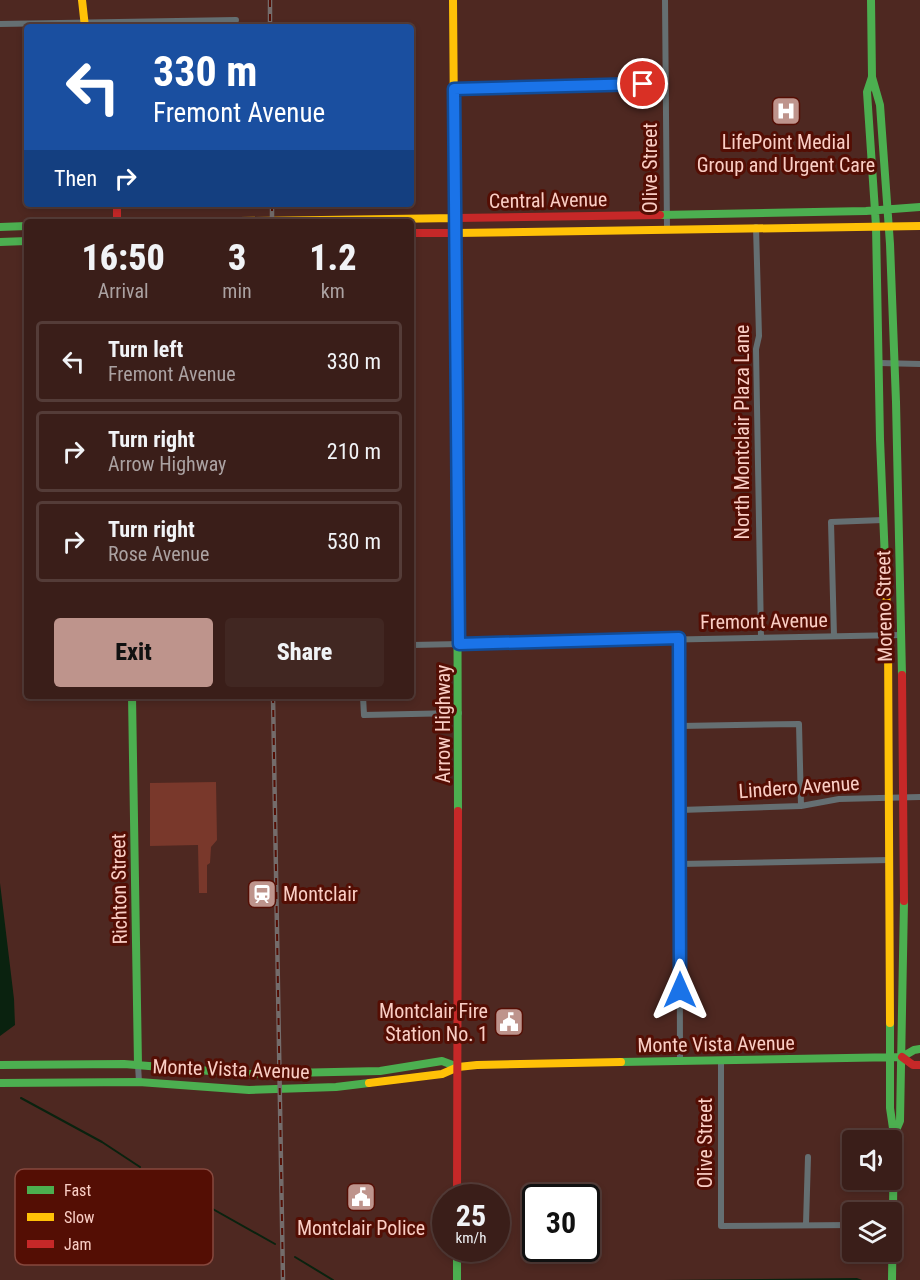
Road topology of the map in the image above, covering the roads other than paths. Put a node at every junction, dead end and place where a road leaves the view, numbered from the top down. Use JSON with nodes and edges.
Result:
{"nodes":[{"id":1,"x":82,"y":0,"type":"edge"},
{"id":2,"x":453,"y":0,"type":"edge"},
{"id":3,"x":664,"y":0,"type":"edge"},
{"id":4,"x":871,"y":0,"type":"edge"},
{"id":5,"x":236,"y":20,"type":"dead end"},
{"id":6,"x":0,"y":24,"type":"edge"},
{"id":7,"x":24,"y":24,"type":"edge"},
{"id":8,"x":85,"y":24,"type":"edge"},
{"id":9,"x":115,"y":24,"type":"edge"},
{"id":10,"x":872,"y":77,"type":"junction"},
{"id":11,"x":666,"y":84,"type":"junction"},
{"id":12,"x":454,"y":89,"type":"junction"},
{"id":13,"x":920,"y":207,"type":"edge"},
{"id":14,"x":875,"y":210,"type":"junction"},
{"id":15,"x":888,"y":210,"type":"junction"},
{"id":16,"x":666,"y":214,"type":"junction"},
{"id":17,"x":456,"y":218,"type":"junction"},
{"id":18,"x":386,"y":219,"type":"edge"},
{"id":19,"x":24,"y":226,"type":"edge"},
{"id":20,"x":876,"y":226,"type":"junction"},
{"id":21,"x":920,"y":226,"type":"edge"},
{"id":22,"x":0,"y":227,"type":"edge"},
{"id":23,"x":756,"y":227,"type":"junction"},
{"id":24,"x":890,"y":227,"type":"junction"},
{"id":25,"x":666,"y":228,"type":"junction"},
{"id":26,"x":414,"y":233,"type":"edge"},
{"id":27,"x":456,"y":233,"type":"junction"},
{"id":28,"x":24,"y":241,"type":"edge"},
{"id":29,"x":0,"y":242,"type":"edge"},
{"id":30,"x":879,"y":363,"type":"junction"},
{"id":31,"x":895,"y":364,"type":"junction"},
{"id":32,"x":920,"y":364,"type":"edge"},
{"id":33,"x":883,"y":520,"type":"junction"},
{"id":34,"x":888,"y":635,"type":"junction"},
{"id":35,"x":901,"y":635,"type":"junction"},
{"id":36,"x":834,"y":636,"type":"junction"},
{"id":37,"x":761,"y":637,"type":"junction"},
{"id":38,"x":679,"y":638,"type":"junction"},
{"id":39,"x":459,"y":644,"type":"junction"},
{"id":40,"x":414,"y":645,"type":"edge"},
{"id":41,"x":132,"y":699,"type":"edge"},
{"id":42,"x":363,"y":699,"type":"edge"},
{"id":43,"x":459,"y":713,"type":"junction"},
{"id":44,"x":680,"y":726,"type":"junction"},
{"id":45,"x":904,"y":797,"type":"junction"},
{"id":46,"x":920,"y":797,"type":"edge"},
{"id":47,"x":890,"y":798,"type":"junction"},
{"id":48,"x":801,"y":806,"type":"junction"},
{"id":49,"x":680,"y":810,"type":"junction"},
{"id":50,"x":890,"y":860,"type":"junction"},
{"id":51,"x":679,"y":864,"type":"junction"},
{"id":52,"x":920,"y":1049,"type":"edge"},
{"id":53,"x":890,"y":1057,"type":"junction"},
{"id":54,"x":902,"y":1057,"type":"junction"},
{"id":55,"x":721,"y":1060,"type":"junction"},
{"id":56,"x":680,"y":1061,"type":"junction"},
{"id":57,"x":0,"y":1065,"type":"edge"},
{"id":58,"x":138,"y":1065,"type":"junction"},
{"id":59,"x":920,"y":1065,"type":"edge"},
{"id":60,"x":458,"y":1066,"type":"junction"},
{"id":61,"x":139,"y":1082,"type":"junction"},
{"id":62,"x":0,"y":1083,"type":"edge"},
{"id":63,"x":893,"y":1130,"type":"edge"},
{"id":64,"x":896,"y":1130,"type":"edge"},
{"id":65,"x":808,"y":1157,"type":"dead end"},
{"id":66,"x":457,"y":1184,"type":"edge"},
{"id":67,"x":806,"y":1224,"type":"junction"},
{"id":68,"x":842,"y":1224,"type":"edge"},
{"id":69,"x":457,"y":1262,"type":"edge"},
{"id":70,"x":892,"y":1262,"type":"edge"},
{"id":71,"x":457,"y":1280,"type":"edge"},
{"id":72,"x":892,"y":1280,"type":"edge"}],
"edges":[{"from":1,"to":8,"type":"main road"},
{"from":2,"to":12,"type":"main road","name":"Arrow Highway"},
{"from":3,"to":11,"type":"street","name":"Olive Street"},
{"from":4,"to":10,"type":"main road","name":"Moreno Street"},
{"from":5,"to":9,"type":"street"},
{"from":6,"to":7,"type":"street"},
{"from":10,"to":14,"type":"main road","name":"Moreno Street"},
{"from":10,"to":15,"type":"main road","name":"Moreno Street"},
{"from":11,"to":12,"type":"street"},
{"from":11,"to":16,"type":"street","name":"Olive Street"},
{"from":12,"to":17,"type":"main road","name":"Arrow Highway"},
{"from":13,"to":15,"type":"main road","name":"Central Avenue"},
{"from":14,"to":15,"type":"main road","name":"Central Avenue"},
{"from":14,"to":16,"type":"main road","name":"Central Avenue"},
{"from":14,"to":20,"type":"main road","name":"Moreno Street"},
{"from":15,"to":24,"type":"main road","name":"Moreno Street"},
{"from":16,"to":17,"type":"main road","name":"Central Avenue"},
{"from":16,"to":25,"type":"street","name":"Olive Street"},
{"from":17,"to":18,"type":"main road","name":"Central Avenue"},
{"from":17,"to":27,"type":"main road","name":"Arrow Highway"},
{"from":19,"to":22,"type":"main road"},
{"from":20,"to":23,"type":"main road","name":"Central Avenue"},
{"from":20,"to":24,"type":"main road","name":"Central Avenue"},
{"from":20,"to":30,"type":"main road","name":"Moreno Street"},
{"from":21,"to":24,"type":"main road","name":"Central Avenue"},
{"from":23,"to":25,"type":"main road","name":"Central Avenue"},
{"from":23,"to":37,"type":"street","name":"North Montclair Plaza Lane"},
{"from":24,"to":31,"type":"main road","name":"Moreno Street"},
{"from":25,"to":27,"type":"main road","name":"Central Avenue"},
{"from":26,"to":27,"type":"main road","name":"Central Avenue"},
{"from":27,"to":39,"type":"main road","name":"Arrow Highway"},
{"from":28,"to":29,"type":"main road"},
{"from":30,"to":31,"type":"street"},
{"from":30,"to":33,"type":"main road","name":"Moreno Street"},
{"from":31,"to":32,"type":"street"},
{"from":31,"to":35,"type":"main road","name":"Moreno Street"},
{"from":33,"to":34,"type":"main road","name":"Moreno Street"},
{"from":33,"to":36,"type":"street"},
{"from":34,"to":35,"type":"street","name":"Fremont Avenue"},
{"from":34,"to":36,"type":"street","name":"Fremont Avenue"},
{"from":34,"to":47,"type":"main road","name":"Moreno Street"},
{"from":35,"to":45,"type":"main road","name":"Moreno Street"},
{"from":36,"to":37,"type":"street","name":"Fremont Avenue"},
{"from":37,"to":38,"type":"street","name":"Fremont Avenue"},
{"from":38,"to":39,"type":"street","name":"Fremont Avenue"},
{"from":38,"to":44,"type":"street"},
{"from":39,"to":40,"type":"street","name":"Fremont Avenue"},
{"from":39,"to":43,"type":"main road","name":"Arrow Highway"},
{"from":41,"to":58,"type":"main road","name":"Richton Street"},
{"from":42,"to":43,"type":"street"},
{"from":43,"to":60,"type":"main road","name":"Arrow Highway"},
{"from":44,"to":48,"type":"street"},
{"from":44,"to":49,"type":"street"},
{"from":45,"to":46,"type":"street","name":"Lindero Avenue"},
{"from":45,"to":47,"type":"street","name":"Lindero Avenue"},
{"from":45,"to":54,"type":"main road","name":"Moreno Street"},
{"from":47,"to":48,"type":"street","name":"Lindero Avenue"},
{"from":47,"to":50,"type":"main road","name":"Moreno Street"},
{"from":48,"to":49,"type":"street","name":"Lindero Avenue"},
{"from":49,"to":51,"type":"street"},
{"from":50,"to":51,"type":"street"},
{"from":50,"to":53,"type":"main road","name":"Moreno Street"},
{"from":51,"to":56,"type":"street"},
{"from":52,"to":54,"type":"main road","name":"Monte Vista Avenue"},
{"from":53,"to":54,"type":"main road","name":"Monte Vista Avenue"},
{"from":53,"to":55,"type":"main road","name":"Monte Vista Avenue"},
{"from":53,"to":63,"type":"main road","name":"Moreno Street"},
{"from":54,"to":59,"type":"main road","name":"Monte Vista Avenue"},
{"from":54,"to":64,"type":"main road","name":"Moreno Street"},
{"from":55,"to":56,"type":"main road","name":"Monte Vista Avenue"},
{"from":55,"to":67,"type":"street","name":"Olive Street"},
{"from":56,"to":60,"type":"main road","name":"Monte Vista Avenue"},
{"from":57,"to":58,"type":"main road","name":"Monte Vista Avenue"},
{"from":58,"to":60,"type":"main road","name":"Monte Vista Avenue"},
{"from":58,"to":61,"type":"street","name":"Richton Street"},
{"from":60,"to":61,"type":"main road","name":"Monte Vista Avenue"},
{"from":60,"to":66,"type":"main road","name":"Arrow Highway"},
{"from":61,"to":62,"type":"main road","name":"Monte Vista Avenue"},
{"from":65,"to":67,"type":"street"},
{"from":67,"to":68,"type":"street"},
{"from":69,"to":71,"type":"main road"},
{"from":70,"to":72,"type":"main road","name":"Moreno Street"}]}
